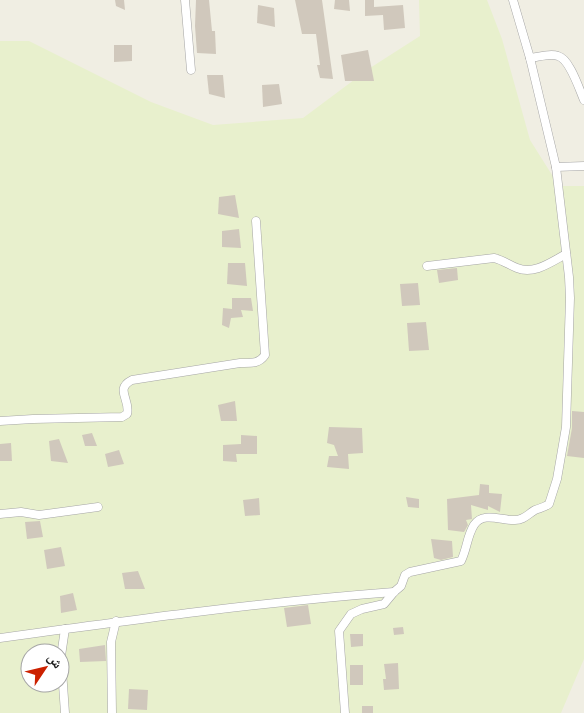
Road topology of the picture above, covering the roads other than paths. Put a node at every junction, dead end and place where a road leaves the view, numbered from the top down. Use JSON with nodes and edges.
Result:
{"nodes":[{"id":1,"x":185,"y":0,"type":"edge"},
{"id":2,"x":513,"y":0,"type":"edge"},
{"id":3,"x":530,"y":58,"type":"junction"},
{"id":4,"x":191,"y":70,"type":"dead end"},
{"id":5,"x":584,"y":100,"type":"edge"},
{"id":6,"x":584,"y":166,"type":"edge"},
{"id":7,"x":556,"y":167,"type":"junction"},
{"id":8,"x":256,"y":222,"type":"dead end"},
{"id":9,"x":566,"y":254,"type":"junction"},
{"id":10,"x":427,"y":266,"type":"dead end"},
{"id":11,"x":0,"y":421,"type":"edge"},
{"id":12,"x":98,"y":507,"type":"dead end"},
{"id":13,"x":0,"y":514,"type":"edge"},
{"id":14,"x":394,"y":592,"type":"junction"},
{"id":15,"x":116,"y":621,"type":"junction"},
{"id":16,"x":65,"y":629,"type":"junction"},
{"id":17,"x":0,"y":638,"type":"edge"},
{"id":18,"x":65,"y":713,"type":"edge"},
{"id":19,"x":112,"y":713,"type":"edge"},
{"id":20,"x":345,"y":713,"type":"edge"}],
"edges":[{"from":1,"to":4,"type":"street"},
{"from":2,"to":3,"type":"street"},
{"from":3,"to":5,"type":"street"},
{"from":3,"to":7,"type":"street"},
{"from":6,"to":7,"type":"street"},
{"from":7,"to":9,"type":"street"},
{"from":8,"to":11,"type":"street"},
{"from":9,"to":10,"type":"street"},
{"from":9,"to":14,"type":"street"},
{"from":12,"to":13,"type":"street"},
{"from":14,"to":15,"type":"street"},
{"from":14,"to":20,"type":"street"},
{"from":15,"to":16,"type":"street"},
{"from":15,"to":19,"type":"street"},
{"from":16,"to":17,"type":"street"},
{"from":16,"to":18,"type":"street"}]}
